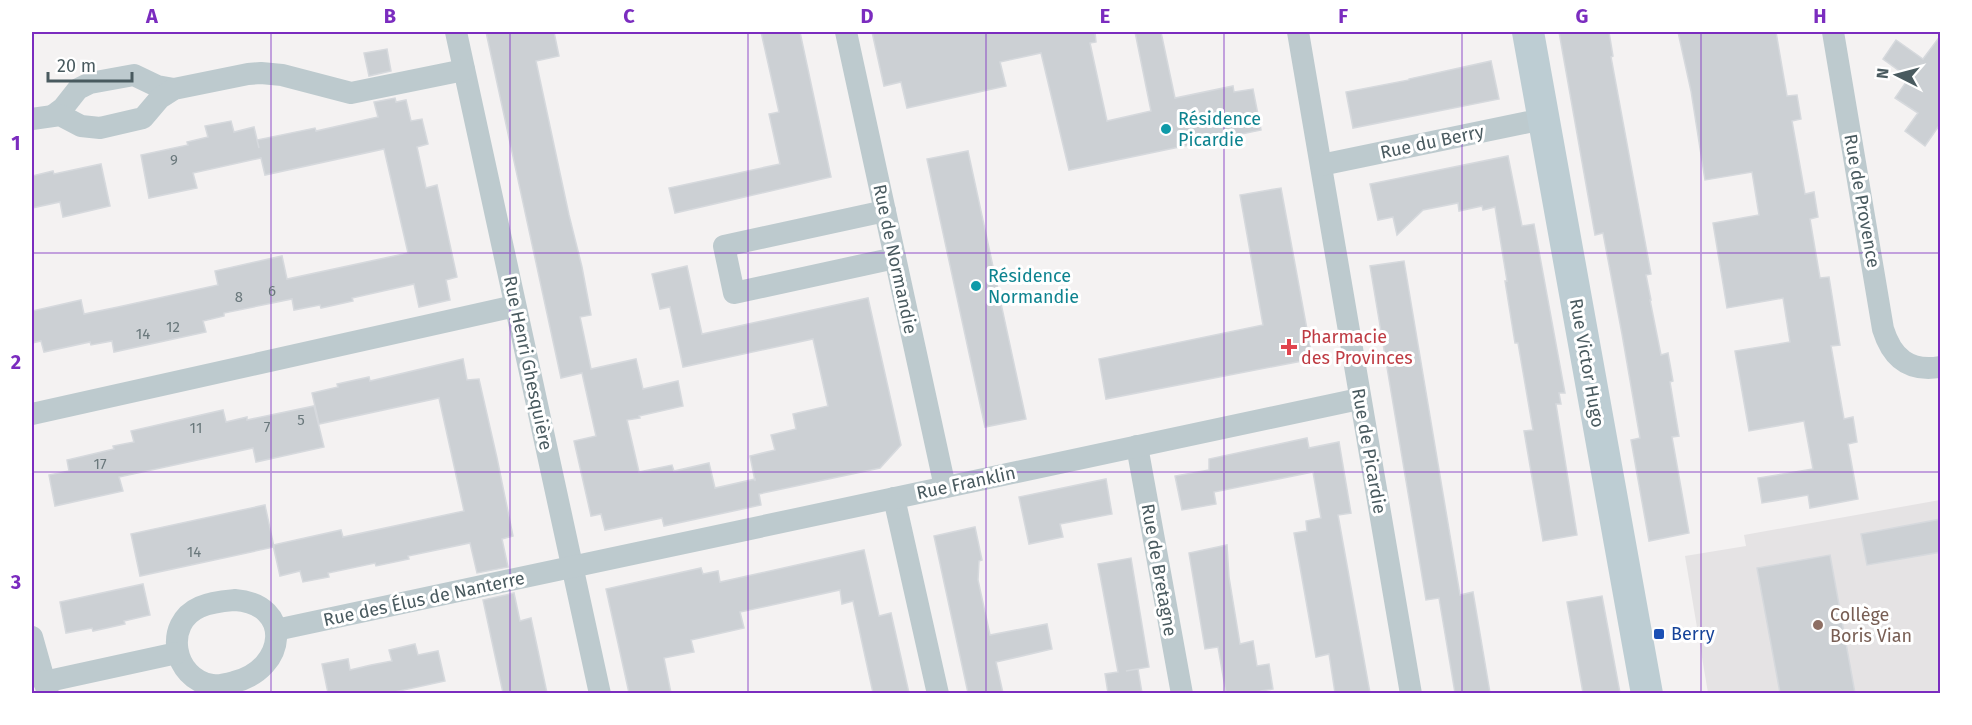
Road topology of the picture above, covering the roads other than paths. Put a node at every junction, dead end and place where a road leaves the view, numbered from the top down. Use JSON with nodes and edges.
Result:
{"nodes":[{"id":1,"x":456,"y":32,"type":"edge"},
{"id":2,"x":846,"y":32,"type":"edge"},
{"id":3,"x":1298,"y":32,"type":"edge"},
{"id":4,"x":1528,"y":32,"type":"edge"},
{"id":5,"x":1833,"y":32,"type":"edge"},
{"id":6,"x":464,"y":70,"type":"junction"},
{"id":7,"x":174,"y":89,"type":"junction"},
{"id":8,"x":55,"y":114,"type":"junction"},
{"id":9,"x":32,"y":119,"type":"edge"},
{"id":10,"x":1543,"y":119,"type":"junction"},
{"id":11,"x":1321,"y":165,"type":"junction"},
{"id":12,"x":885,"y":211,"type":"junction"},
{"id":13,"x":895,"y":258,"type":"junction"},
{"id":14,"x":516,"y":306,"type":"junction"},
{"id":15,"x":1941,"y":367,"type":"edge"},
{"id":16,"x":1359,"y":399,"type":"junction"},
{"id":17,"x":32,"y":414,"type":"edge"},
{"id":18,"x":1137,"y":446,"type":"junction"},
{"id":19,"x":945,"y":487,"type":"junction"},
{"id":20,"x":894,"y":498,"type":"junction"},
{"id":21,"x":573,"y":568,"type":"junction"},
{"id":22,"x":276,"y":630,"type":"junction"},
{"id":23,"x":32,"y":637,"type":"edge"},
{"id":24,"x":177,"y":653,"type":"junction"},
{"id":25,"x":46,"y":688,"type":"edge"},
{"id":26,"x":600,"y":693,"type":"edge"},
{"id":27,"x":938,"y":693,"type":"edge"},
{"id":28,"x":1182,"y":693,"type":"edge"},
{"id":29,"x":1411,"y":693,"type":"edge"},
{"id":30,"x":1647,"y":693,"type":"edge"}],
"edges":[{"from":1,"to":6,"type":"street","name":"Rue Henri Ghesquière"},
{"from":2,"to":12,"type":"street","name":"Rue de Normandie"},
{"from":3,"to":11,"type":"street","name":"Rue de Picardie"},
{"from":4,"to":10,"type":"street","name":"Rue Victor Hugo"},
{"from":5,"to":15,"type":"street","name":"Rue de Provence"},
{"from":6,"to":7,"type":"street"},
{"from":6,"to":14,"type":"street","name":"Rue Henri Ghesquière"},
{"from":7,"to":8,"type":"street"},
{"from":7,"to":8,"type":"street"},
{"from":8,"to":9,"type":"street"},
{"from":10,"to":11,"type":"street","name":"Rue du Berry"},
{"from":10,"to":30,"type":"street","name":"Rue Victor Hugo"},
{"from":11,"to":16,"type":"street","name":"Rue de Picardie"},
{"from":12,"to":13,"type":"street","name":"Rue de Normandie"},
{"from":12,"to":13,"type":"street"},
{"from":13,"to":19,"type":"street","name":"Rue de Normandie"},
{"from":14,"to":17,"type":"street"},
{"from":14,"to":21,"type":"street","name":"Rue Henri Ghesquière"},
{"from":16,"to":18,"type":"street","name":"Rue Franklin"},
{"from":16,"to":29,"type":"street","name":"Rue de Picardie"},
{"from":18,"to":19,"type":"street","name":"Rue Franklin"},
{"from":18,"to":28,"type":"street","name":"Rue de Bretagne"},
{"from":19,"to":20,"type":"street","name":"Rue Franklin"},
{"from":20,"to":21,"type":"street","name":"Rue Franklin"},
{"from":20,"to":27,"type":"street"},
{"from":21,"to":22,"type":"street","name":"Rue des Élus de Nanterre"},
{"from":21,"to":26,"type":"street","name":"Rue Henri Ghesquière"},
{"from":22,"to":24,"type":"street"},
{"from":22,"to":24,"type":"street"},
{"from":23,"to":25,"type":"street"},
{"from":24,"to":25,"type":"street"}]}
